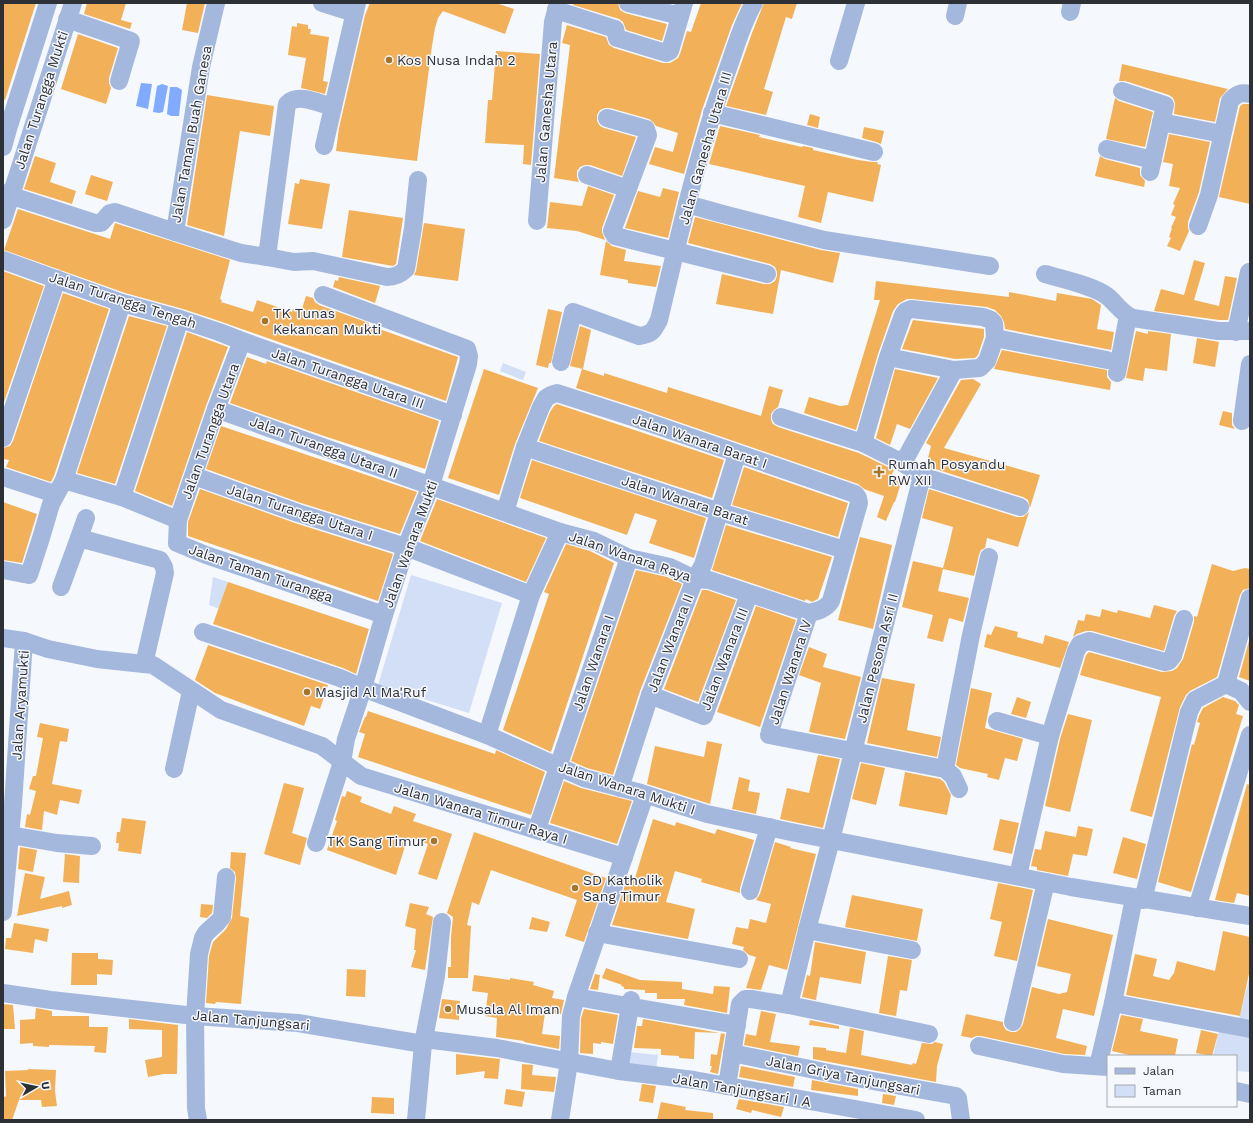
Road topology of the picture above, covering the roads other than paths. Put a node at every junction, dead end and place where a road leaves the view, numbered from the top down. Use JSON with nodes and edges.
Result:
{"nodes":[{"id":1,"x":48,"y":3,"type":"edge"},
{"id":2,"x":216,"y":3,"type":"edge"},
{"id":3,"x":322,"y":3,"type":"edge"},
{"id":4,"x":624,"y":3,"type":"edge"},
{"id":5,"x":628,"y":3,"type":"edge"},
{"id":6,"x":754,"y":3,"type":"edge"},
{"id":7,"x":856,"y":3,"type":"edge"},
{"id":8,"x":557,"y":6,"type":"edge"},
{"id":9,"x":356,"y":8,"type":"edge"},
{"id":10,"x":682,"y":10,"type":"edge"},
{"id":11,"x":70,"y":11,"type":"edge"},
{"id":12,"x":615,"y":29,"type":"junction"},
{"id":13,"x":839,"y":62,"type":"dead end"},
{"id":14,"x":119,"y":81,"type":"dead end"},
{"id":15,"x":1122,"y":92,"type":"dead end"},
{"id":16,"x":1250,"y":94,"type":"edge"},
{"id":17,"x":333,"y":107,"type":"junction"},
{"id":18,"x":712,"y":113,"type":"junction"},
{"id":19,"x":607,"y":118,"type":"dead end"},
{"id":20,"x":1161,"y":122,"type":"junction"},
{"id":21,"x":5,"y":128,"type":"edge"},
{"id":22,"x":1222,"y":134,"type":"junction"},
{"id":23,"x":29,"y":136,"type":"junction"},
{"id":24,"x":324,"y":146,"type":"dead end"},
{"id":25,"x":3,"y":147,"type":"edge"},
{"id":26,"x":1107,"y":149,"type":"dead end"},
{"id":27,"x":874,"y":152,"type":"dead end"},
{"id":28,"x":587,"y":175,"type":"dead end"},
{"id":29,"x":418,"y":180,"type":"dead end"},
{"id":30,"x":628,"y":189,"type":"junction"},
{"id":31,"x":7,"y":194,"type":"edge"},
{"id":32,"x":687,"y":204,"type":"junction"},
{"id":33,"x":3,"y":220,"type":"edge"},
{"id":34,"x":537,"y":221,"type":"dead end"},
{"id":35,"x":1198,"y":226,"type":"dead end"},
{"id":36,"x":175,"y":232,"type":"junction"},
{"id":37,"x":676,"y":250,"type":"junction"},
{"id":38,"x":267,"y":257,"type":"junction"},
{"id":39,"x":3,"y":260,"type":"edge"},
{"id":40,"x":990,"y":266,"type":"dead end"},
{"id":41,"x":1249,"y":272,"type":"dead end"},
{"id":42,"x":767,"y":274,"type":"dead end"},
{"id":43,"x":1045,"y":274,"type":"dead end"},
{"id":44,"x":56,"y":279,"type":"junction"},
{"id":45,"x":324,"y":295,"type":"dead end"},
{"id":46,"x":122,"y":303,"type":"junction"},
{"id":47,"x":1128,"y":316,"type":"junction"},
{"id":48,"x":180,"y":318,"type":"junction"},
{"id":49,"x":1243,"y":332,"type":"edge"},
{"id":50,"x":995,"y":338,"type":"junction"},
{"id":51,"x":242,"y":341,"type":"junction"},
{"id":52,"x":888,"y":357,"type":"junction"},
{"id":53,"x":561,"y":362,"type":"dead end"},
{"id":54,"x":1250,"y":364,"type":"edge"},
{"id":55,"x":954,"y":370,"type":"junction"},
{"id":56,"x":216,"y":409,"type":"junction"},
{"id":57,"x":453,"y":414,"type":"junction"},
{"id":58,"x":781,"y":417,"type":"dead end"},
{"id":59,"x":1242,"y":421,"type":"dead end"},
{"id":60,"x":3,"y":438,"type":"edge"},
{"id":61,"x":864,"y":442,"type":"junction"},
{"id":62,"x":525,"y":447,"type":"junction"},
{"id":63,"x":737,"y":454,"type":"junction"},
{"id":64,"x":904,"y":463,"type":"junction"},
{"id":65,"x":194,"y":476,"type":"junction"},
{"id":66,"x":922,"y":476,"type":"junction"},
{"id":67,"x":3,"y":477,"type":"edge"},
{"id":68,"x":431,"y":485,"type":"junction"},
{"id":69,"x":3,"y":486,"type":"edge"},
{"id":70,"x":57,"y":492,"type":"junction"},
{"id":71,"x":122,"y":497,"type":"junction"},
{"id":72,"x":1020,"y":507,"type":"dead end"},
{"id":73,"x":505,"y":512,"type":"junction"},
{"id":74,"x":720,"y":512,"type":"junction"},
{"id":75,"x":86,"y":518,"type":"dead end"},
{"id":76,"x":178,"y":520,"type":"junction"},
{"id":77,"x":560,"y":532,"type":"junction"},
{"id":78,"x":78,"y":538,"type":"junction"},
{"id":79,"x":406,"y":547,"type":"junction"},
{"id":80,"x":845,"y":550,"type":"junction"},
{"id":81,"x":989,"y":557,"type":"dead end"},
{"id":82,"x":628,"y":558,"type":"junction"},
{"id":83,"x":3,"y":570,"type":"edge"},
{"id":84,"x":695,"y":579,"type":"junction"},
{"id":85,"x":61,"y":586,"type":"dead end"},
{"id":86,"x":749,"y":594,"type":"junction"},
{"id":87,"x":531,"y":595,"type":"junction"},
{"id":88,"x":1250,"y":598,"type":"edge"},
{"id":89,"x":809,"y":613,"type":"junction"},
{"id":90,"x":384,"y":615,"type":"junction"},
{"id":91,"x":1184,"y":619,"type":"dead end"},
{"id":92,"x":203,"y":632,"type":"dead end"},
{"id":93,"x":3,"y":638,"type":"edge"},
{"id":94,"x":24,"y":641,"type":"junction"},
{"id":95,"x":1242,"y":654,"type":"edge"},
{"id":96,"x":144,"y":664,"type":"junction"},
{"id":97,"x":1226,"y":684,"type":"junction"},
{"id":98,"x":363,"y":688,"type":"junction"},
{"id":99,"x":191,"y":691,"type":"junction"},
{"id":100,"x":650,"y":695,"type":"junction"},
{"id":101,"x":1250,"y":702,"type":"edge"},
{"id":102,"x":997,"y":721,"type":"dead end"},
{"id":103,"x":487,"y":735,"type":"junction"},
{"id":104,"x":1250,"y":735,"type":"edge"},
{"id":105,"x":1050,"y":736,"type":"junction"},
{"id":106,"x":853,"y":752,"type":"junction"},
{"id":107,"x":342,"y":762,"type":"junction"},
{"id":108,"x":557,"y":767,"type":"junction"},
{"id":109,"x":174,"y":769,"type":"dead end"},
{"id":110,"x":945,"y":769,"type":"junction"},
{"id":111,"x":620,"y":788,"type":"junction"},
{"id":112,"x":959,"y":789,"type":"dead end"},
{"id":113,"x":645,"y":795,"type":"junction"},
{"id":114,"x":8,"y":804,"type":"edge"},
{"id":115,"x":770,"y":827,"type":"junction"},
{"id":116,"x":536,"y":829,"type":"junction"},
{"id":117,"x":10,"y":835,"type":"junction"},
{"id":118,"x":832,"y":840,"type":"junction"},
{"id":119,"x":316,"y":843,"type":"dead end"},
{"id":120,"x":92,"y":846,"type":"dead end"},
{"id":121,"x":624,"y":857,"type":"junction"},
{"id":122,"x":1018,"y":876,"type":"junction"},
{"id":123,"x":226,"y":877,"type":"dead end"},
{"id":124,"x":1046,"y":882,"type":"junction"},
{"id":125,"x":750,"y":891,"type":"dead end"},
{"id":126,"x":1139,"y":899,"type":"junction"},
{"id":127,"x":1198,"y":908,"type":"junction"},
{"id":128,"x":3,"y":912,"type":"edge"},
{"id":129,"x":1250,"y":916,"type":"edge"},
{"id":130,"x":442,"y":922,"type":"dead end"},
{"id":131,"x":807,"y":930,"type":"junction"},
{"id":132,"x":597,"y":934,"type":"junction"},
{"id":133,"x":912,"y":950,"type":"dead end"},
{"id":134,"x":739,"y":959,"type":"dead end"},
{"id":135,"x":3,"y":993,"type":"edge"},
{"id":136,"x":577,"y":993,"type":"junction"},
{"id":137,"x":1113,"y":1003,"type":"junction"},
{"id":138,"x":631,"y":1004,"type":"junction"},
{"id":139,"x":789,"y":1005,"type":"junction"},
{"id":140,"x":195,"y":1016,"type":"junction"},
{"id":141,"x":1013,"y":1022,"type":"dead end"},
{"id":142,"x":737,"y":1023,"type":"junction"},
{"id":143,"x":1250,"y":1029,"type":"edge"},
{"id":144,"x":929,"y":1034,"type":"dead end"},
{"id":145,"x":424,"y":1041,"type":"junction"},
{"id":146,"x":979,"y":1046,"type":"dead end"},
{"id":147,"x":732,"y":1053,"type":"junction"},
{"id":148,"x":568,"y":1062,"type":"junction"},
{"id":149,"x":1103,"y":1066,"type":"edge"},
{"id":150,"x":619,"y":1071,"type":"junction"},
{"id":151,"x":727,"y":1086,"type":"junction"},
{"id":152,"x":1237,"y":1091,"type":"edge"},
{"id":153,"x":1250,"y":1094,"type":"edge"},
{"id":154,"x":198,"y":1120,"type":"edge"},
{"id":155,"x":416,"y":1120,"type":"edge"},
{"id":156,"x":560,"y":1120,"type":"edge"},
{"id":157,"x":916,"y":1120,"type":"edge"},
{"id":158,"x":961,"y":1120,"type":"edge"}],
"edges":[{"from":1,"to":21,"type":"street","name":"Jalan Turangga Mukti"},
{"from":2,"to":36,"type":"street","name":"Jalan Taman Buah Ganesa"},
{"from":3,"to":9,"type":"street"},
{"from":4,"to":12,"type":"street"},
{"from":5,"to":10,"type":"street"},
{"from":6,"to":18,"type":"street","name":"Jalan Ganesha Utara III"},
{"from":7,"to":13,"type":"street"},
{"from":8,"to":12,"type":"street"},
{"from":8,"to":34,"type":"street","name":"Jalan Ganesha Utara"},
{"from":9,"to":17,"type":"street"},
{"from":10,"to":12,"type":"street"},
{"from":11,"to":14,"type":"street"},
{"from":11,"to":23,"type":"street","name":"Jalan Turangga Mukti"},
{"from":15,"to":20,"type":"street"},
{"from":16,"to":22,"type":"street"},
{"from":17,"to":24,"type":"street"},
{"from":17,"to":38,"type":"street"},
{"from":18,"to":27,"type":"street"},
{"from":18,"to":32,"type":"street","name":"Jalan Ganesha Utara III"},
{"from":19,"to":30,"type":"street"},
{"from":20,"to":22,"type":"street"},
{"from":20,"to":26,"type":"street"},
{"from":21,"to":23,"type":"street"},
{"from":21,"to":25,"type":"street","name":"Jalan Turangga Mukti"},
{"from":22,"to":35,"type":"street"},
{"from":23,"to":31,"type":"street","name":"Jalan Turangga Mukti"},
{"from":28,"to":30,"type":"street"},
{"from":29,"to":38,"type":"street","name":"Jalan Taman Buah Ganesa"},
{"from":30,"to":37,"type":"street"},
{"from":31,"to":33,"type":"street","name":"Jalan Turangga Mukti"},
{"from":31,"to":36,"type":"street"},
{"from":32,"to":37,"type":"street","name":"Jalan Ganesha Utara III"},
{"from":32,"to":40,"type":"street"},
{"from":36,"to":38,"type":"street","name":"Jalan Taman Buah Ganesa"},
{"from":37,"to":42,"type":"street"},
{"from":37,"to":53,"type":"street","name":"Jalan Ganesha Utara III"},
{"from":39,"to":44,"type":"street","name":"Jalan Turangga Tengah"},
{"from":41,"to":49,"type":"street"},
{"from":43,"to":47,"type":"street"},
{"from":44,"to":46,"type":"street","name":"Jalan Turangga Tengah"},
{"from":44,"to":60,"type":"street"},
{"from":45,"to":57,"type":"street","name":"Jalan Wanara Mukti"},
{"from":46,"to":48,"type":"street","name":"Jalan Turangga Tengah"},
{"from":46,"to":70,"type":"street"},
{"from":47,"to":49,"type":"street"},
{"from":47,"to":50,"type":"street"},
{"from":48,"to":51,"type":"street","name":"Jalan Turangga Tengah"},
{"from":48,"to":71,"type":"street"},
{"from":50,"to":52,"type":"street"},
{"from":50,"to":55,"type":"street"},
{"from":51,"to":56,"type":"street","name":"Jalan Turangga Utara"},
{"from":51,"to":57,"type":"street","name":"Jalan Turangga Utara III"},
{"from":52,"to":55,"type":"street"},
{"from":52,"to":61,"type":"street"},
{"from":54,"to":59,"type":"street"},
{"from":55,"to":64,"type":"street"},
{"from":56,"to":65,"type":"street","name":"Jalan Turangga Utara"},
{"from":56,"to":68,"type":"street","name":"Jalan Turangga Utara II"},
{"from":57,"to":68,"type":"street","name":"Jalan Wanara Mukti"},
{"from":58,"to":61,"type":"street"},
{"from":61,"to":64,"type":"street"},
{"from":62,"to":63,"type":"street","name":"Jalan Wanara Barat I"},
{"from":62,"to":73,"type":"street"},
{"from":62,"to":74,"type":"street","name":"Jalan Wanara Barat"},
{"from":63,"to":74,"type":"street","name":"Jalan Wanara II"},
{"from":63,"to":80,"type":"street","name":"Jalan Wanara Barat I"},
{"from":64,"to":66,"type":"street"},
{"from":65,"to":76,"type":"street","name":"Jalan Turangga Utara"},
{"from":65,"to":79,"type":"street","name":"Jalan Turangga Utara I"},
{"from":66,"to":72,"type":"street"},
{"from":66,"to":106,"type":"street","name":"Jalan Pesona Asri II"},
{"from":67,"to":70,"type":"street"},
{"from":68,"to":73,"type":"street","name":"Jalan Wanara Raya"},
{"from":68,"to":79,"type":"street","name":"Jalan Wanara Mukti"},
{"from":69,"to":70,"type":"street"},
{"from":70,"to":71,"type":"street"},
{"from":70,"to":83,"type":"street"},
{"from":71,"to":76,"type":"street"},
{"from":73,"to":77,"type":"street","name":"Jalan Wanara Raya"},
{"from":74,"to":80,"type":"street","name":"Jalan Wanara Barat"},
{"from":74,"to":84,"type":"street","name":"Jalan Wanara II"},
{"from":75,"to":78,"type":"street"},
{"from":76,"to":90,"type":"street","name":"Jalan Taman Turangga"},
{"from":77,"to":82,"type":"street","name":"Jalan Wanara Raya"},
{"from":77,"to":87,"type":"street"},
{"from":78,"to":85,"type":"street"},
{"from":78,"to":96,"type":"street"},
{"from":79,"to":87,"type":"street","name":"Jalan Turangga Utara I"},
{"from":79,"to":90,"type":"street","name":"Jalan Wanara Mukti"},
{"from":80,"to":89,"type":"street"},
{"from":81,"to":110,"type":"street"},
{"from":82,"to":84,"type":"street","name":"Jalan Wanara Raya"},
{"from":82,"to":108,"type":"street","name":"Jalan Wanara I"},
{"from":84,"to":86,"type":"street","name":"Jalan Wanara Raya"},
{"from":84,"to":100,"type":"street","name":"Jalan Wanara II"},
{"from":86,"to":89,"type":"street","name":"Jalan Wanara Raya"},
{"from":86,"to":100,"type":"street","name":"Jalan Wanara III"},
{"from":87,"to":103,"type":"street"},
{"from":88,"to":95,"type":"street"},
{"from":89,"to":106,"type":"street","name":"Jalan Wanara IV"},
{"from":90,"to":98,"type":"street","name":"Jalan Wanara Mukti"},
{"from":91,"to":105,"type":"street"},
{"from":92,"to":98,"type":"street","name":"Jalan Wanara Mukti I"},
{"from":93,"to":94,"type":"street","name":"Jalan Wanara Timur Raya I"},
{"from":94,"to":96,"type":"street","name":"Jalan Wanara Timur Raya I"},
{"from":94,"to":114,"type":"street","name":"Jalan Aryamukti"},
{"from":95,"to":97,"type":"street"},
{"from":96,"to":99,"type":"street","name":"Jalan Wanara Timur Raya I"},
{"from":97,"to":101,"type":"street"},
{"from":97,"to":126,"type":"street"},
{"from":98,"to":103,"type":"street","name":"Jalan Wanara Mukti I"},
{"from":98,"to":107,"type":"street","name":"Jalan Wanara Mukti"},
{"from":99,"to":107,"type":"street","name":"Jalan Wanara Timur Raya I"},
{"from":99,"to":109,"type":"street"},
{"from":100,"to":111,"type":"street","name":"Jalan Wanara II"},
{"from":102,"to":105,"type":"street"},
{"from":103,"to":108,"type":"street","name":"Jalan Wanara Mukti I"},
{"from":104,"to":127,"type":"street"},
{"from":105,"to":122,"type":"street"},
{"from":106,"to":110,"type":"street"},
{"from":106,"to":118,"type":"street","name":"Jalan Pesona Asri II"},
{"from":107,"to":116,"type":"street","name":"Jalan Wanara Timur Raya I"},
{"from":107,"to":119,"type":"street","name":"Jalan Wanara Mukti"},
{"from":108,"to":111,"type":"street","name":"Jalan Wanara Mukti I"},
{"from":108,"to":116,"type":"street","name":"Jalan Wanara I"},
{"from":110,"to":112,"type":"street"},
{"from":111,"to":113,"type":"street","name":"Jalan Wanara Mukti I"},
{"from":113,"to":115,"type":"street","name":"Jalan Wanara Mukti I"},
{"from":113,"to":121,"type":"street"},
{"from":114,"to":117,"type":"street","name":"Jalan Aryamukti"},
{"from":115,"to":118,"type":"street","name":"Jalan Wanara Mukti I"},
{"from":115,"to":125,"type":"street"},
{"from":116,"to":121,"type":"street","name":"Jalan Wanara Timur Raya I"},
{"from":117,"to":120,"type":"street"},
{"from":117,"to":128,"type":"street","name":"Jalan Aryamukti"},
{"from":118,"to":122,"type":"street","name":"Jalan Wanara Mukti I"},
{"from":118,"to":131,"type":"street","name":"Jalan Pesona Asri II"},
{"from":121,"to":132,"type":"street"},
{"from":122,"to":124,"type":"street","name":"Jalan Wanara Mukti I"},
{"from":123,"to":140,"type":"street"},
{"from":124,"to":126,"type":"street","name":"Jalan Wanara Mukti I"},
{"from":124,"to":141,"type":"street"},
{"from":126,"to":127,"type":"street","name":"Jalan Wanara Mukti I"},
{"from":126,"to":137,"type":"street"},
{"from":127,"to":129,"type":"street","name":"Jalan Wanara Mukti I"},
{"from":130,"to":145,"type":"street"},
{"from":131,"to":133,"type":"street"},
{"from":131,"to":139,"type":"street","name":"Jalan Pesona Asri II"},
{"from":132,"to":134,"type":"street"},
{"from":132,"to":136,"type":"street"},
{"from":135,"to":140,"type":"street","name":"Jalan Tanjungsari"},
{"from":136,"to":138,"type":"street"},
{"from":136,"to":148,"type":"street"},
{"from":137,"to":143,"type":"street"},
{"from":137,"to":149,"type":"street"},
{"from":138,"to":142,"type":"street"},
{"from":138,"to":150,"type":"street"},
{"from":139,"to":142,"type":"street"},
{"from":139,"to":144,"type":"street"},
{"from":140,"to":145,"type":"street","name":"Jalan Tanjungsari"},
{"from":140,"to":154,"type":"street"},
{"from":142,"to":147,"type":"street"},
{"from":145,"to":148,"type":"street","name":"Jalan Tanjungsari"},
{"from":145,"to":155,"type":"street"},
{"from":146,"to":149,"type":"street"},
{"from":147,"to":151,"type":"street"},
{"from":147,"to":158,"type":"street","name":"Jalan Griya Tanjungsari"},
{"from":148,"to":150,"type":"street","name":"Jalan Tanjungsari I A"},
{"from":148,"to":156,"type":"street"},
{"from":150,"to":151,"type":"street","name":"Jalan Tanjungsari I A"},
{"from":151,"to":157,"type":"street","name":"Jalan Tanjungsari I A"},
{"from":152,"to":153,"type":"street"}]}
